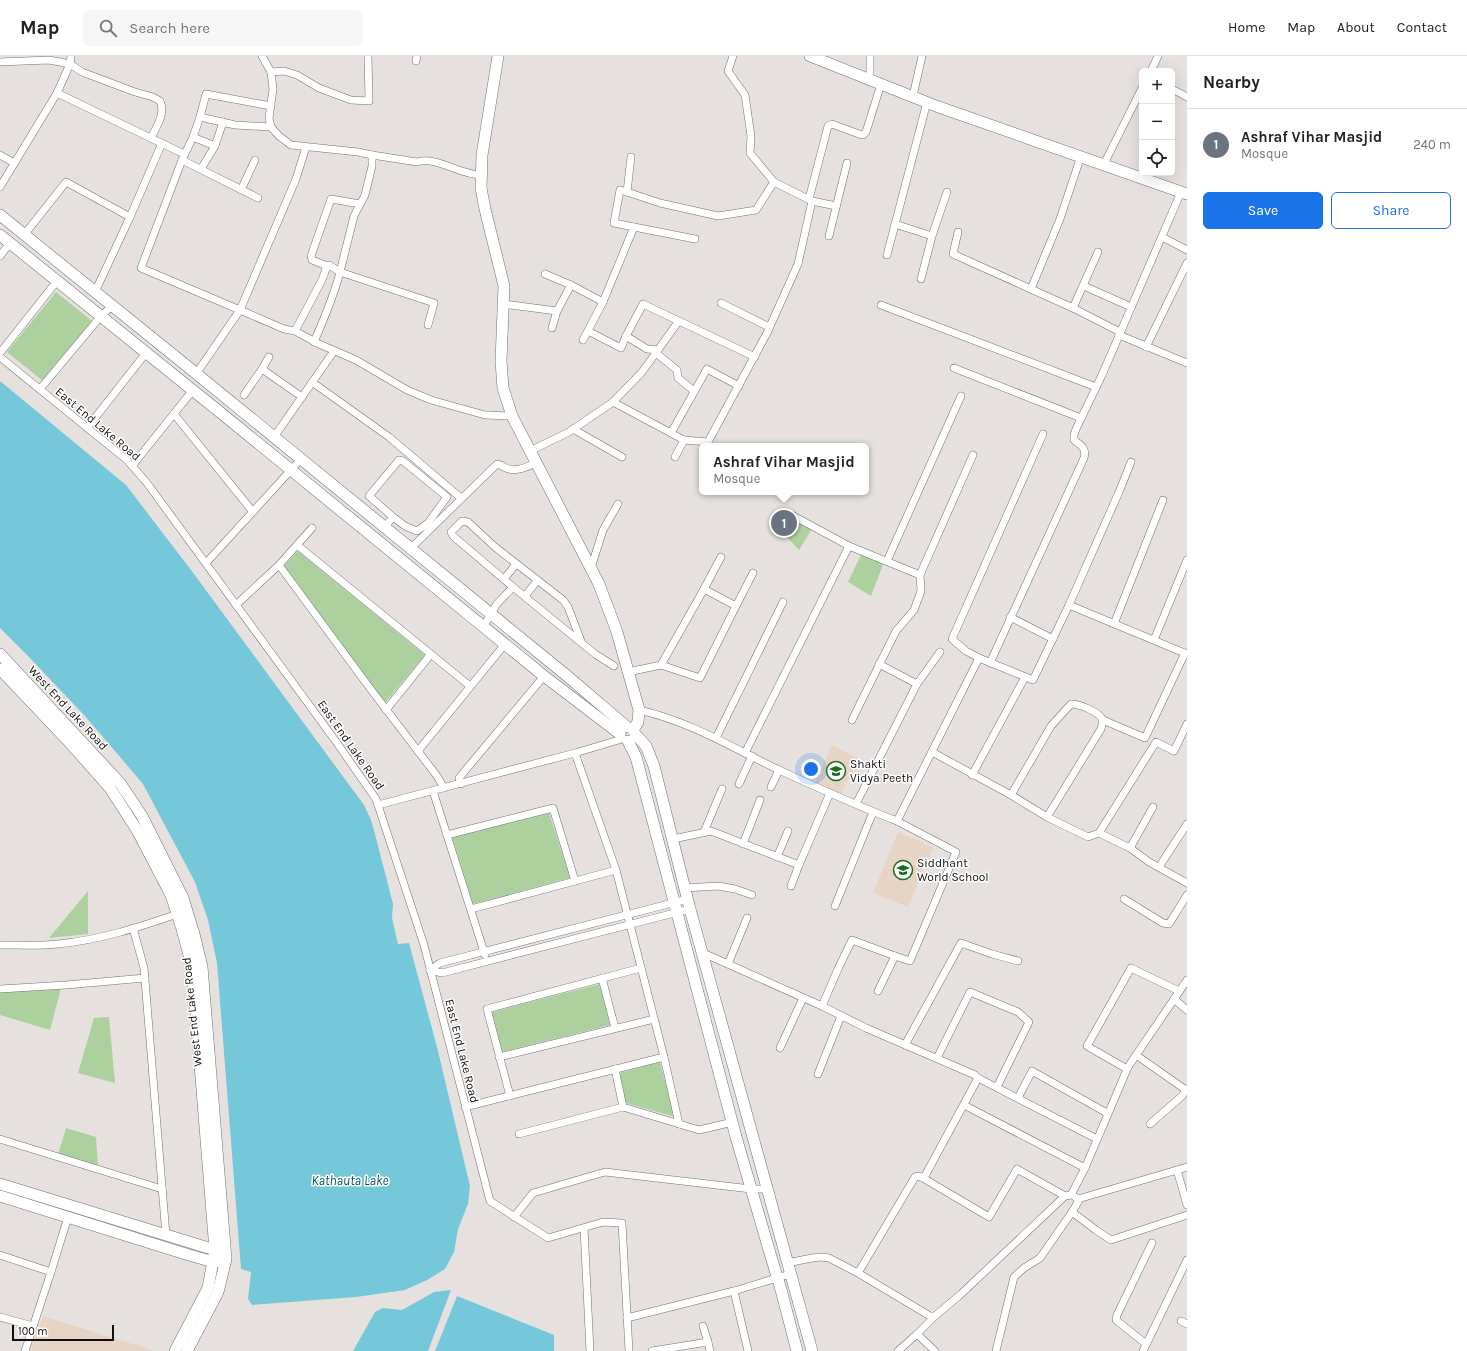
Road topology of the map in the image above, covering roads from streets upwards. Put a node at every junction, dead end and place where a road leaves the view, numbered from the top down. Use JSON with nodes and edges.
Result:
{"nodes":[{"id":1,"x":71,"y":56,"type":"edge"},
{"id":2,"x":262,"y":56,"type":"edge"},
{"id":3,"x":368,"y":56,"type":"edge"},
{"id":4,"x":498,"y":56,"type":"edge"},
{"id":5,"x":733,"y":56,"type":"edge"},
{"id":6,"x":810,"y":56,"type":"edge"},
{"id":7,"x":870,"y":56,"type":"edge"},
{"id":8,"x":922,"y":56,"type":"edge"},
{"id":9,"x":1158,"y":56,"type":"edge"},
{"id":10,"x":26,"y":59,"type":"edge"},
{"id":11,"x":0,"y":62,"type":"edge"},
{"id":12,"x":70,"y":64,"type":"junction"},
{"id":13,"x":1152,"y":68,"type":"edge"},
{"id":14,"x":271,"y":72,"type":"junction"},
{"id":15,"x":870,"y":80,"type":"junction"},
{"id":16,"x":882,"y":84,"type":"junction"},
{"id":17,"x":1175,"y":91,"type":"edge"},
{"id":18,"x":57,"y":93,"type":"junction"},
{"id":19,"x":1139,"y":94,"type":"edge"},
{"id":20,"x":913,"y":96,"type":"junction"},
{"id":21,"x":1187,"y":97,"type":"edge"},
{"id":22,"x":927,"y":102,"type":"junction"},
{"id":23,"x":271,"y":106,"type":"junction"},
{"id":24,"x":200,"y":117,"type":"junction"},
{"id":25,"x":223,"y":122,"type":"junction"},
{"id":26,"x":271,"y":127,"type":"junction"},
{"id":27,"x":193,"y":137,"type":"junction"},
{"id":28,"x":151,"y":138,"type":"junction"},
{"id":29,"x":162,"y":143,"type":"junction"},
{"id":30,"x":215,"y":146,"type":"junction"},
{"id":31,"x":306,"y":147,"type":"junction"},
{"id":32,"x":0,"y":155,"type":"edge"},
{"id":33,"x":372,"y":155,"type":"junction"},
{"id":34,"x":1081,"y":156,"type":"junction"},
{"id":35,"x":183,"y":157,"type":"junction"},
{"id":36,"x":631,"y":157,"type":"dead end"},
{"id":37,"x":255,"y":160,"type":"dead end"},
{"id":38,"x":14,"y":163,"type":"junction"},
{"id":39,"x":848,"y":164,"type":"dead end"},
{"id":40,"x":1104,"y":164,"type":"junction"},
{"id":41,"x":201,"y":170,"type":"junction"},
{"id":42,"x":482,"y":175,"type":"junction"},
{"id":43,"x":774,"y":182,"type":"junction"},
{"id":44,"x":0,"y":187,"type":"edge"},
{"id":45,"x":241,"y":190,"type":"junction"},
{"id":46,"x":627,"y":192,"type":"junction"},
{"id":47,"x":947,"y":192,"type":"dead end"},
{"id":48,"x":1184,"y":193,"type":"edge"},
{"id":49,"x":258,"y":198,"type":"dead end"},
{"id":50,"x":811,"y":200,"type":"junction"},
{"id":51,"x":360,"y":204,"type":"junction"},
{"id":52,"x":836,"y":206,"type":"junction"},
{"id":53,"x":0,"y":215,"type":"edge"},
{"id":54,"x":130,"y":217,"type":"junction"},
{"id":55,"x":895,"y":224,"type":"junction"},
{"id":56,"x":634,"y":227,"type":"junction"},
{"id":57,"x":958,"y":232,"type":"dead end"},
{"id":58,"x":0,"y":235,"type":"edge"},
{"id":59,"x":24,"y":235,"type":"junction"},
{"id":60,"x":829,"y":236,"type":"dead end"},
{"id":61,"x":932,"y":236,"type":"junction"},
{"id":62,"x":1162,"y":237,"type":"junction"},
{"id":63,"x":695,"y":239,"type":"dead end"},
{"id":64,"x":10,"y":243,"type":"junction"},
{"id":65,"x":1187,"y":250,"type":"edge"},
{"id":66,"x":1098,"y":252,"type":"dead end"},
{"id":67,"x":887,"y":255,"type":"dead end"},
{"id":68,"x":0,"y":256,"type":"edge"},
{"id":69,"x":1187,"y":263,"type":"edge"},
{"id":70,"x":327,"y":266,"type":"junction"},
{"id":71,"x":340,"y":272,"type":"junction"},
{"id":72,"x":545,"y":274,"type":"dead end"},
{"id":73,"x":921,"y":279,"type":"dead end"},
{"id":74,"x":57,"y":281,"type":"junction"},
{"id":75,"x":571,"y":285,"type":"junction"},
{"id":76,"x":1084,"y":286,"type":"junction"},
{"id":77,"x":1031,"y":289,"type":"junction"},
{"id":78,"x":95,"y":292,"type":"junction"},
{"id":79,"x":603,"y":302,"type":"junction"},
{"id":80,"x":720,"y":303,"type":"dead end"},
{"id":81,"x":503,"y":304,"type":"junction"},
{"id":82,"x":881,"y":305,"type":"dead end"},
{"id":83,"x":112,"y":306,"type":"junction"},
{"id":84,"x":1132,"y":307,"type":"junction"},
{"id":85,"x":1073,"y":308,"type":"junction"},
{"id":86,"x":240,"y":310,"type":"junction"},
{"id":87,"x":557,"y":311,"type":"junction"},
{"id":88,"x":101,"y":316,"type":"junction"},
{"id":89,"x":678,"y":322,"type":"junction"},
{"id":90,"x":428,"y":325,"type":"dead end"},
{"id":91,"x":769,"y":327,"type":"junction"},
{"id":92,"x":552,"y":328,"type":"dead end"},
{"id":93,"x":295,"y":331,"type":"junction"},
{"id":94,"x":588,"y":331,"type":"junction"},
{"id":95,"x":1119,"y":334,"type":"junction"},
{"id":96,"x":626,"y":336,"type":"junction"},
{"id":97,"x":583,"y":340,"type":"dead end"},
{"id":98,"x":314,"y":342,"type":"junction"},
{"id":99,"x":1146,"y":346,"type":"junction"},
{"id":100,"x":334,"y":351,"type":"junction"},
{"id":101,"x":146,"y":352,"type":"junction"},
{"id":102,"x":657,"y":352,"type":"junction"},
{"id":103,"x":0,"y":353,"type":"edge"},
{"id":104,"x":0,"y":357,"type":"edge"},
{"id":105,"x":269,"y":357,"type":"dead end"},
{"id":106,"x":755,"y":357,"type":"junction"},
{"id":107,"x":1187,"y":363,"type":"edge"},
{"id":108,"x":954,"y":368,"type":"dead end"},
{"id":109,"x":262,"y":369,"type":"junction"},
{"id":110,"x":196,"y":374,"type":"junction"},
{"id":111,"x":312,"y":382,"type":"junction"},
{"id":112,"x":739,"y":386,"type":"junction"},
{"id":113,"x":1096,"y":387,"type":"junction"},
{"id":114,"x":40,"y":389,"type":"junction"},
{"id":115,"x":193,"y":390,"type":"junction"},
{"id":116,"x":694,"y":391,"type":"junction"},
{"id":117,"x":244,"y":395,"type":"dead end"},
{"id":118,"x":961,"y":396,"type":"dead end"},
{"id":119,"x":302,"y":397,"type":"junction"},
{"id":120,"x":613,"y":402,"type":"junction"},
{"id":121,"x":174,"y":414,"type":"junction"},
{"id":122,"x":512,"y":416,"type":"junction"},
{"id":123,"x":1081,"y":418,"type":"junction"},
{"id":124,"x":87,"y":428,"type":"junction"},
{"id":125,"x":573,"y":429,"type":"junction"},
{"id":126,"x":671,"y":433,"type":"junction"},
{"id":127,"x":1043,"y":434,"type":"dead end"},
{"id":128,"x":274,"y":437,"type":"junction"},
{"id":129,"x":684,"y":440,"type":"junction"},
{"id":130,"x":530,"y":451,"type":"junction"},
{"id":131,"x":973,"y":455,"type":"dead end"},
{"id":132,"x":622,"y":457,"type":"dead end"},
{"id":133,"x":676,"y":457,"type":"dead end"},
{"id":134,"x":301,"y":459,"type":"junction"},
{"id":135,"x":1130,"y":462,"type":"dead end"},
{"id":136,"x":536,"y":463,"type":"junction"},
{"id":137,"x":132,"y":466,"type":"junction"},
{"id":138,"x":292,"y":470,"type":"junction"},
{"id":139,"x":461,"y":498,"type":"junction"},
{"id":140,"x":1163,"y":500,"type":"dead end"},
{"id":141,"x":618,"y":504,"type":"dead end"},
{"id":142,"x":253,"y":512,"type":"junction"},
{"id":143,"x":788,"y":513,"type":"dead end"},
{"id":144,"x":393,"y":517,"type":"junction"},
{"id":145,"x":312,"y":528,"type":"dead end"},
{"id":146,"x":384,"y":528,"type":"junction"},
{"id":147,"x":297,"y":545,"type":"junction"},
{"id":148,"x":849,"y":546,"type":"junction"},
{"id":149,"x":410,"y":549,"type":"junction"},
{"id":150,"x":721,"y":557,"type":"dead end"},
{"id":151,"x":1187,"y":560,"type":"edge"},
{"id":152,"x":887,"y":562,"type":"junction"},
{"id":153,"x":206,"y":563,"type":"junction"},
{"id":154,"x":516,"y":564,"type":"junction"},
{"id":155,"x":279,"y":565,"type":"junction"},
{"id":156,"x":591,"y":568,"type":"junction"},
{"id":157,"x":753,"y":573,"type":"dead end"},
{"id":158,"x":920,"y":575,"type":"junction"},
{"id":159,"x":504,"y":579,"type":"junction"},
{"id":160,"x":537,"y":581,"type":"junction"},
{"id":161,"x":513,"y":587,"type":"junction"},
{"id":162,"x":704,"y":589,"type":"junction"},
{"id":163,"x":525,"y":596,"type":"junction"},
{"id":164,"x":783,"y":602,"type":"dead end"},
{"id":165,"x":236,"y":605,"type":"junction"},
{"id":166,"x":1069,"y":605,"type":"junction"},
{"id":167,"x":736,"y":606,"type":"junction"},
{"id":168,"x":492,"y":612,"type":"junction"},
{"id":169,"x":1010,"y":617,"type":"junction"},
{"id":170,"x":1114,"y":624,"type":"junction"},
{"id":171,"x":483,"y":626,"type":"junction"},
{"id":172,"x":1053,"y":638,"type":"junction"},
{"id":173,"x":1154,"y":640,"type":"junction"},
{"id":174,"x":581,"y":641,"type":"junction"},
{"id":175,"x":504,"y":644,"type":"junction"},
{"id":176,"x":940,"y":652,"type":"dead end"},
{"id":177,"x":0,"y":654,"type":"edge"},
{"id":178,"x":431,"y":654,"type":"junction"},
{"id":179,"x":1186,"y":654,"type":"edge"},
{"id":180,"x":979,"y":658,"type":"junction"},
{"id":181,"x":990,"y":663,"type":"junction"},
{"id":182,"x":878,"y":664,"type":"junction"},
{"id":183,"x":661,"y":665,"type":"junction"},
{"id":184,"x":614,"y":666,"type":"dead end"},
{"id":185,"x":0,"y":669,"type":"edge"},
{"id":186,"x":628,"y":672,"type":"junction"},
{"id":187,"x":544,"y":676,"type":"junction"},
{"id":188,"x":1025,"y":677,"type":"junction"},
{"id":189,"x":917,"y":684,"type":"junction"},
{"id":190,"x":470,"y":686,"type":"junction"},
{"id":191,"x":386,"y":710,"type":"junction"},
{"id":192,"x":639,"y":710,"type":"junction"},
{"id":193,"x":852,"y":720,"type":"dead end"},
{"id":194,"x":1104,"y":720,"type":"junction"},
{"id":195,"x":1187,"y":724,"type":"edge"},
{"id":196,"x":628,"y":734,"type":"junction"},
{"id":197,"x":716,"y":738,"type":"junction"},
{"id":198,"x":1145,"y":738,"type":"junction"},
{"id":199,"x":1156,"y":742,"type":"junction"},
{"id":200,"x":418,"y":750,"type":"junction"},
{"id":201,"x":932,"y":752,"type":"junction"},
{"id":202,"x":575,"y":753,"type":"junction"},
{"id":203,"x":749,"y":754,"type":"junction"},
{"id":204,"x":779,"y":770,"type":"junction"},
{"id":205,"x":972,"y":775,"type":"junction"},
{"id":206,"x":461,"y":784,"type":"junction"},
{"id":207,"x":739,"y":784,"type":"dead end"},
{"id":208,"x":771,"y":787,"type":"dead end"},
{"id":209,"x":444,"y":788,"type":"junction"},
{"id":210,"x":722,"y":789,"type":"dead end"},
{"id":211,"x":433,"y":791,"type":"junction"},
{"id":212,"x":830,"y":793,"type":"junction"},
{"id":213,"x":1010,"y":795,"type":"junction"},
{"id":214,"x":760,"y":800,"type":"dead end"},
{"id":215,"x":856,"y":804,"type":"junction"},
{"id":216,"x":378,"y":805,"type":"junction"},
{"id":217,"x":1154,"y":807,"type":"dead end"},
{"id":218,"x":873,"y":812,"type":"junction"},
{"id":219,"x":1047,"y":817,"type":"junction"},
{"id":220,"x":897,"y":822,"type":"junction"},
{"id":221,"x":1187,"y":824,"type":"edge"},
{"id":222,"x":788,"y":831,"type":"dead end"},
{"id":223,"x":704,"y":832,"type":"junction"},
{"id":224,"x":1099,"y":833,"type":"junction"},
{"id":225,"x":447,"y":835,"type":"junction"},
{"id":226,"x":672,"y":839,"type":"junction"},
{"id":227,"x":743,"y":844,"type":"junction"},
{"id":228,"x":1130,"y":848,"type":"junction"},
{"id":229,"x":777,"y":856,"type":"junction"},
{"id":230,"x":799,"y":865,"type":"junction"},
{"id":231,"x":1159,"y":867,"type":"junction"},
{"id":232,"x":616,"y":870,"type":"junction"},
{"id":233,"x":575,"y":881,"type":"junction"},
{"id":234,"x":1187,"y":883,"type":"edge"},
{"id":235,"x":791,"y":886,"type":"dead end"},
{"id":236,"x":685,"y":888,"type":"junction"},
{"id":237,"x":1187,"y":895,"type":"edge"},
{"id":238,"x":752,"y":896,"type":"dead end"},
{"id":239,"x":1124,"y":899,"type":"dead end"},
{"id":240,"x":689,"y":904,"type":"junction"},
{"id":241,"x":835,"y":906,"type":"dead end"},
{"id":242,"x":675,"y":907,"type":"junction"},
{"id":243,"x":470,"y":909,"type":"junction"},
{"id":244,"x":182,"y":912,"type":"junction"},
{"id":245,"x":627,"y":914,"type":"junction"},
{"id":246,"x":747,"y":918,"type":"dead end"},
{"id":247,"x":629,"y":924,"type":"junction"},
{"id":248,"x":133,"y":928,"type":"junction"},
{"id":249,"x":0,"y":945,"type":"edge"},
{"id":250,"x":484,"y":952,"type":"junction"},
{"id":251,"x":703,"y":953,"type":"junction"},
{"id":252,"x":895,"y":956,"type":"junction"},
{"id":253,"x":487,"y":961,"type":"junction"},
{"id":254,"x":1018,"y":961,"type":"dead end"},
{"id":255,"x":728,"y":964,"type":"junction"},
{"id":256,"x":641,"y":968,"type":"junction"},
{"id":257,"x":430,"y":970,"type":"junction"},
{"id":258,"x":145,"y":978,"type":"junction"},
{"id":259,"x":602,"y":978,"type":"junction"},
{"id":260,"x":1187,"y":980,"type":"edge"},
{"id":261,"x":0,"y":989,"type":"edge"},
{"id":262,"x":878,"y":991,"type":"dead end"},
{"id":263,"x":1179,"y":991,"type":"junction"},
{"id":264,"x":803,"y":998,"type":"junction"},
{"id":265,"x":1174,"y":999,"type":"junction"},
{"id":266,"x":822,"y":1006,"type":"junction"},
{"id":267,"x":1187,"y":1010,"type":"edge"},
{"id":268,"x":841,"y":1016,"type":"junction"},
{"id":269,"x":654,"y":1019,"type":"junction"},
{"id":270,"x":615,"y":1028,"type":"junction"},
{"id":271,"x":905,"y":1045,"type":"junction"},
{"id":272,"x":780,"y":1048,"type":"dead end"},
{"id":273,"x":1136,"y":1054,"type":"junction"},
{"id":274,"x":499,"y":1057,"type":"junction"},
{"id":275,"x":664,"y":1057,"type":"junction"},
{"id":276,"x":937,"y":1058,"type":"junction"},
{"id":277,"x":615,"y":1069,"type":"junction"},
{"id":278,"x":1127,"y":1069,"type":"junction"},
{"id":279,"x":818,"y":1074,"type":"dead end"},
{"id":280,"x":978,"y":1078,"type":"junction"},
{"id":281,"x":997,"y":1087,"type":"junction"},
{"id":282,"x":1186,"y":1089,"type":"edge"},
{"id":283,"x":510,"y":1096,"type":"junction"},
{"id":284,"x":1018,"y":1098,"type":"junction"},
{"id":285,"x":964,"y":1105,"type":"junction"},
{"id":286,"x":465,"y":1107,"type":"junction"},
{"id":287,"x":623,"y":1107,"type":"junction"},
{"id":288,"x":1107,"y":1113,"type":"junction"},
{"id":289,"x":733,"y":1122,"type":"junction"},
{"id":290,"x":679,"y":1124,"type":"junction"},
{"id":291,"x":1150,"y":1124,"type":"dead end"},
{"id":292,"x":519,"y":1134,"type":"dead end"},
{"id":293,"x":0,"y":1139,"type":"edge"},
{"id":294,"x":1097,"y":1139,"type":"junction"},
{"id":295,"x":1187,"y":1167,"type":"edge"},
{"id":296,"x":1085,"y":1168,"type":"junction"},
{"id":297,"x":1177,"y":1170,"type":"junction"},
{"id":298,"x":923,"y":1178,"type":"junction"},
{"id":299,"x":0,"y":1184,"type":"edge"},
{"id":300,"x":162,"y":1189,"type":"junction"},
{"id":301,"x":751,"y":1189,"type":"junction"},
{"id":302,"x":767,"y":1189,"type":"junction"},
{"id":303,"x":0,"y":1196,"type":"edge"},
{"id":304,"x":1068,"y":1196,"type":"junction"},
{"id":305,"x":1078,"y":1199,"type":"junction"},
{"id":306,"x":1187,"y":1205,"type":"edge"},
{"id":307,"x":1072,"y":1212,"type":"junction"},
{"id":308,"x":1187,"y":1215,"type":"edge"},
{"id":309,"x":68,"y":1217,"type":"junction"},
{"id":310,"x":514,"y":1217,"type":"junction"},
{"id":311,"x":584,"y":1228,"type":"junction"},
{"id":312,"x":166,"y":1235,"type":"junction"},
{"id":313,"x":1152,"y":1243,"type":"dead end"},
{"id":314,"x":215,"y":1250,"type":"junction"},
{"id":315,"x":0,"y":1255,"type":"edge"},
{"id":316,"x":226,"y":1259,"type":"junction"},
{"id":317,"x":1187,"y":1260,"type":"edge"},
{"id":318,"x":214,"y":1262,"type":"junction"},
{"id":319,"x":788,"y":1269,"type":"junction"},
{"id":320,"x":51,"y":1272,"type":"junction"},
{"id":321,"x":858,"y":1273,"type":"junction"},
{"id":322,"x":778,"y":1278,"type":"junction"},
{"id":323,"x":734,"y":1291,"type":"junction"},
{"id":324,"x":935,"y":1316,"type":"junction"},
{"id":325,"x":0,"y":1317,"type":"edge"},
{"id":326,"x":627,"y":1318,"type":"junction"},
{"id":327,"x":33,"y":1326,"type":"junction"},
{"id":328,"x":703,"y":1326,"type":"dead end"},
{"id":329,"x":918,"y":1334,"type":"junction"},
{"id":330,"x":708,"y":1342,"type":"junction"},
{"id":331,"x":1146,"y":1344,"type":"junction"},
{"id":332,"x":668,"y":1350,"type":"edge"},
{"id":333,"x":25,"y":1351,"type":"edge"},
{"id":334,"x":175,"y":1351,"type":"edge"},
{"id":335,"x":187,"y":1351,"type":"edge"},
{"id":336,"x":590,"y":1351,"type":"edge"},
{"id":337,"x":629,"y":1351,"type":"edge"},
{"id":338,"x":652,"y":1351,"type":"edge"},
{"id":339,"x":710,"y":1351,"type":"edge"},
{"id":340,"x":748,"y":1351,"type":"edge"},
{"id":341,"x":796,"y":1351,"type":"edge"},
{"id":342,"x":812,"y":1351,"type":"edge"},
{"id":343,"x":898,"y":1351,"type":"edge"},
{"id":344,"x":935,"y":1351,"type":"edge"},
{"id":345,"x":996,"y":1351,"type":"edge"},
{"id":346,"x":1143,"y":1351,"type":"edge"}],
"edges":[{"from":1,"to":12,"type":"street"},
{"from":2,"to":14,"type":"street"},
{"from":3,"to":14,"type":"street"},
{"from":4,"to":42,"type":"street"},
{"from":5,"to":43,"type":"street"},
{"from":6,"to":15,"type":"street"},
{"from":7,"to":15,"type":"street"},
{"from":8,"to":20,"type":"street"},
{"from":9,"to":13,"type":"street"},
{"from":10,"to":11,"type":"street"},
{"from":10,"to":12,"type":"street"},
{"from":12,"to":18,"type":"street"},
{"from":12,"to":28,"type":"street"},
{"from":14,"to":23,"type":"street"},
{"from":15,"to":16,"type":"street"},
{"from":16,"to":20,"type":"street"},
{"from":16,"to":50,"type":"street"},
{"from":17,"to":21,"type":"street"},
{"from":18,"to":28,"type":"street"},
{"from":18,"to":38,"type":"street"},
{"from":19,"to":40,"type":"street"},
{"from":20,"to":22,"type":"street"},
{"from":22,"to":34,"type":"street"},
{"from":22,"to":55,"type":"street"},
{"from":23,"to":24,"type":"street"},
{"from":23,"to":26,"type":"street"},
{"from":24,"to":25,"type":"street"},
{"from":24,"to":27,"type":"street"},
{"from":25,"to":26,"type":"street"},
{"from":25,"to":30,"type":"street"},
{"from":26,"to":31,"type":"street"},
{"from":27,"to":30,"type":"street"},
{"from":27,"to":35,"type":"street"},
{"from":28,"to":29,"type":"street"},
{"from":29,"to":35,"type":"street"},
{"from":29,"to":54,"type":"street"},
{"from":30,"to":41,"type":"street"},
{"from":31,"to":33,"type":"street"},
{"from":31,"to":86,"type":"street"},
{"from":32,"to":38,"type":"street"},
{"from":33,"to":42,"type":"street"},
{"from":33,"to":51,"type":"street"},
{"from":34,"to":40,"type":"street"},
{"from":34,"to":77,"type":"street"},
{"from":35,"to":41,"type":"street"},
{"from":35,"to":86,"type":"street"},
{"from":36,"to":46,"type":"street"},
{"from":37,"to":45,"type":"street"},
{"from":38,"to":44,"type":"street"},
{"from":39,"to":52,"type":"street"},
{"from":40,"to":48,"type":"street"},
{"from":41,"to":45,"type":"street"},
{"from":42,"to":81,"type":"street"},
{"from":43,"to":46,"type":"street"},
{"from":43,"to":50,"type":"street"},
{"from":45,"to":49,"type":"street"},
{"from":46,"to":56,"type":"street"},
{"from":47,"to":61,"type":"street"},
{"from":48,"to":62,"type":"street"},
{"from":50,"to":52,"type":"street"},
{"from":50,"to":91,"type":"street"},
{"from":51,"to":70,"type":"street"},
{"from":51,"to":71,"type":"street"},
{"from":52,"to":60,"type":"street"},
{"from":53,"to":59,"type":"street"},
{"from":54,"to":59,"type":"street"},
{"from":54,"to":78,"type":"street"},
{"from":55,"to":61,"type":"street"},
{"from":55,"to":67,"type":"street"},
{"from":56,"to":63,"type":"street"},
{"from":56,"to":79,"type":"street"},
{"from":57,"to":77,"type":"street"},
{"from":58,"to":64,"type":"street"},
{"from":59,"to":78,"type":"street"},
{"from":61,"to":73,"type":"street"},
{"from":62,"to":65,"type":"street"},
{"from":62,"to":84,"type":"street"},
{"from":64,"to":68,"type":"street"},
{"from":64,"to":74,"type":"street"},
{"from":66,"to":76,"type":"street"},
{"from":69,"to":99,"type":"street"},
{"from":70,"to":71,"type":"street"},
{"from":70,"to":93,"type":"street"},
{"from":71,"to":90,"type":"street"},
{"from":71,"to":98,"type":"street"},
{"from":72,"to":75,"type":"street"},
{"from":74,"to":88,"type":"street"},
{"from":74,"to":103,"type":"street"},
{"from":75,"to":79,"type":"street"},
{"from":75,"to":87,"type":"street"},
{"from":76,"to":84,"type":"street"},
{"from":76,"to":85,"type":"street"},
{"from":77,"to":85,"type":"street"},
{"from":78,"to":83,"type":"street"},
{"from":79,"to":94,"type":"street"},
{"from":80,"to":91,"type":"street"},
{"from":81,"to":87,"type":"street"},
{"from":81,"to":122,"type":"street"},
{"from":82,"to":113,"type":"street"},
{"from":83,"to":88,"type":"street"},
{"from":83,"to":110,"type":"street"},
{"from":84,"to":95,"type":"street"},
{"from":85,"to":95,"type":"street"},
{"from":86,"to":93,"type":"street"},
{"from":86,"to":110,"type":"street"},
{"from":87,"to":92,"type":"street"},
{"from":88,"to":101,"type":"street"},
{"from":88,"to":114,"type":"street"},
{"from":89,"to":96,"type":"street"},
{"from":89,"to":102,"type":"street"},
{"from":89,"to":106,"type":"street"},
{"from":91,"to":106,"type":"street"},
{"from":93,"to":98,"type":"street"},
{"from":94,"to":96,"type":"street"},
{"from":94,"to":97,"type":"street"},
{"from":95,"to":99,"type":"street"},
{"from":95,"to":113,"type":"street"},
{"from":96,"to":102,"type":"street"},
{"from":98,"to":100,"type":"street"},
{"from":99,"to":107,"type":"street"},
{"from":100,"to":111,"type":"street"},
{"from":100,"to":122,"type":"street"},
{"from":101,"to":115,"type":"street"},
{"from":101,"to":124,"type":"street"},
{"from":102,"to":116,"type":"street"},
{"from":102,"to":120,"type":"street"},
{"from":104,"to":114,"type":"street","name":"East End Lake Road"},
{"from":105,"to":109,"type":"street"},
{"from":106,"to":112,"type":"street"},
{"from":108,"to":123,"type":"street"},
{"from":109,"to":117,"type":"street"},
{"from":109,"to":119,"type":"street"},
{"from":110,"to":128,"type":"street"},
{"from":111,"to":119,"type":"street"},
{"from":111,"to":139,"type":"street"},
{"from":112,"to":116,"type":"street"},
{"from":112,"to":129,"type":"street"},
{"from":113,"to":123,"type":"street"},
{"from":114,"to":124,"type":"street","name":"East End Lake Road"},
{"from":115,"to":121,"type":"street"},
{"from":115,"to":138,"type":"street"},
{"from":116,"to":126,"type":"street"},
{"from":118,"to":152,"type":"street"},
{"from":119,"to":128,"type":"street"},
{"from":120,"to":125,"type":"street"},
{"from":120,"to":126,"type":"street"},
{"from":121,"to":137,"type":"street"},
{"from":121,"to":142,"type":"street"},
{"from":122,"to":130,"type":"street"},
{"from":123,"to":169,"type":"street"},
{"from":124,"to":137,"type":"street","name":"East End Lake Road"},
{"from":125,"to":130,"type":"street"},
{"from":125,"to":132,"type":"street"},
{"from":126,"to":129,"type":"street"},
{"from":127,"to":180,"type":"street"},
{"from":128,"to":134,"type":"street"},
{"from":129,"to":133,"type":"street"},
{"from":130,"to":136,"type":"street"},
{"from":131,"to":158,"type":"street"},
{"from":134,"to":138,"type":"street"},
{"from":134,"to":146,"type":"street"},
{"from":135,"to":166,"type":"street"},
{"from":136,"to":139,"type":"street"},
{"from":136,"to":156,"type":"street"},
{"from":137,"to":153,"type":"street","name":"East End Lake Road"},
{"from":138,"to":142,"type":"street"},
{"from":138,"to":171,"type":"street"},
{"from":139,"to":149,"type":"street"},
{"from":140,"to":170,"type":"street"},
{"from":141,"to":156,"type":"street"},
{"from":142,"to":153,"type":"street"},
{"from":143,"to":148,"type":"street"},
{"from":144,"to":144,"type":"street"},
{"from":144,"to":146,"type":"street"},
{"from":145,"to":147,"type":"street"},
{"from":146,"to":149,"type":"street"},
{"from":147,"to":155,"type":"street"},
{"from":147,"to":178,"type":"street"},
{"from":148,"to":152,"type":"street"},
{"from":148,"to":203,"type":"street"},
{"from":149,"to":168,"type":"street"},
{"from":150,"to":162,"type":"street"},
{"from":151,"to":173,"type":"street"},
{"from":152,"to":158,"type":"street"},
{"from":153,"to":165,"type":"street","name":"East End Lake Road"},
{"from":154,"to":159,"type":"street"},
{"from":154,"to":159,"type":"street"},
{"from":154,"to":160,"type":"street"},
{"from":155,"to":165,"type":"street"},
{"from":155,"to":191,"type":"street"},
{"from":156,"to":186,"type":"street"},
{"from":157,"to":167,"type":"street"},
{"from":158,"to":182,"type":"street"},
{"from":159,"to":161,"type":"street"},
{"from":160,"to":163,"type":"street"},
{"from":160,"to":174,"type":"street"},
{"from":161,"to":163,"type":"street"},
{"from":161,"to":168,"type":"street"},
{"from":162,"to":167,"type":"street"},
{"from":162,"to":183,"type":"street"},
{"from":163,"to":174,"type":"street"},
{"from":164,"to":197,"type":"street"},
{"from":165,"to":216,"type":"street","name":"East End Lake Road"},
{"from":166,"to":170,"type":"street"},
{"from":166,"to":172,"type":"street"},
{"from":167,"to":183,"type":"street"},
{"from":168,"to":171,"type":"street"},
{"from":168,"to":196,"type":"street"},
{"from":169,"to":172,"type":"street"},
{"from":169,"to":181,"type":"street"},
{"from":170,"to":173,"type":"street"},
{"from":171,"to":175,"type":"street"},
{"from":172,"to":188,"type":"street"},
{"from":173,"to":179,"type":"street"},
{"from":174,"to":184,"type":"street"},
{"from":175,"to":187,"type":"street"},
{"from":175,"to":190,"type":"street"},
{"from":176,"to":189,"type":"street"},
{"from":177,"to":244,"type":"street","name":"West End Lake Road"},
{"from":178,"to":190,"type":"street"},
{"from":178,"to":191,"type":"street"},
{"from":179,"to":198,"type":"street"},
{"from":180,"to":181,"type":"street"},
{"from":180,"to":201,"type":"street"},
{"from":181,"to":188,"type":"street"},
{"from":182,"to":189,"type":"street"},
{"from":182,"to":193,"type":"street"},
{"from":183,"to":186,"type":"street"},
{"from":185,"to":244,"type":"street","name":"West End Lake Road"},
{"from":186,"to":192,"type":"street"},
{"from":187,"to":196,"type":"street"},
{"from":187,"to":206,"type":"street"},
{"from":188,"to":205,"type":"street"},
{"from":189,"to":215,"type":"street"},
{"from":190,"to":200,"type":"street"},
{"from":191,"to":200,"type":"street"},
{"from":192,"to":196,"type":"street"},
{"from":192,"to":197,"type":"street"},
{"from":194,"to":198,"type":"street"},
{"from":194,"to":213,"type":"street"},
{"from":194,"to":219,"type":"street"},
{"from":195,"to":199,"type":"street"},
{"from":196,"to":202,"type":"street"},
{"from":196,"to":226,"type":"street"},
{"from":196,"to":242,"type":"street"},
{"from":197,"to":203,"type":"street"},
{"from":198,"to":199,"type":"street"},
{"from":199,"to":224,"type":"street"},
{"from":200,"to":209,"type":"street"},
{"from":201,"to":205,"type":"street"},
{"from":201,"to":220,"type":"street"},
{"from":202,"to":206,"type":"street"},
{"from":202,"to":232,"type":"street"},
{"from":203,"to":204,"type":"street"},
{"from":203,"to":207,"type":"street"},
{"from":204,"to":208,"type":"street"},
{"from":204,"to":212,"type":"street"},
{"from":205,"to":213,"type":"street"},
{"from":206,"to":209,"type":"street"},
{"from":209,"to":211,"type":"street"},
{"from":210,"to":223,"type":"street"},
{"from":211,"to":216,"type":"street"},
{"from":211,"to":225,"type":"street"},
{"from":212,"to":215,"type":"street"},
{"from":212,"to":230,"type":"street"},
{"from":213,"to":219,"type":"street"},
{"from":214,"to":227,"type":"street"},
{"from":215,"to":218,"type":"street"},
{"from":216,"to":257,"type":"street","name":"East End Lake Road"},
{"from":217,"to":228,"type":"street"},
{"from":218,"to":220,"type":"street"},
{"from":218,"to":241,"type":"street"},
{"from":219,"to":224,"type":"street"},
{"from":220,"to":252,"type":"street"},
{"from":221,"to":231,"type":"street"},
{"from":222,"to":229,"type":"street"},
{"from":223,"to":226,"type":"street"},
{"from":223,"to":227,"type":"street"},
{"from":224,"to":228,"type":"street"},
{"from":225,"to":233,"type":"street"},
{"from":225,"to":243,"type":"street"},
{"from":226,"to":236,"type":"street"},
{"from":227,"to":229,"type":"street"},
{"from":228,"to":231,"type":"street"},
{"from":229,"to":230,"type":"street"},
{"from":230,"to":235,"type":"street"},
{"from":231,"to":234,"type":"street"},
{"from":232,"to":233,"type":"street"},
{"from":232,"to":245,"type":"street"},
{"from":233,"to":243,"type":"street"},
{"from":236,"to":238,"type":"street"},
{"from":236,"to":240,"type":"street"},
{"from":237,"to":239,"type":"street"},
{"from":240,"to":242,"type":"street"},
{"from":240,"to":251,"type":"street"},
{"from":242,"to":245,"type":"street"},
{"from":242,"to":247,"type":"street"},
{"from":242,"to":289,"type":"street"},
{"from":243,"to":250,"type":"street"},
{"from":244,"to":248,"type":"street"},
{"from":244,"to":314,"type":"street","name":"West End Lake Road"},
{"from":244,"to":316,"type":"street","name":"West End Lake Road"},
{"from":245,"to":247,"type":"street"},
{"from":245,"to":250,"type":"street"},
{"from":246,"to":255,"type":"street"},
{"from":247,"to":253,"type":"street"},
{"from":247,"to":256,"type":"street"},
{"from":248,"to":249,"type":"street"},
{"from":248,"to":258,"type":"street"},
{"from":250,"to":253,"type":"street"},
{"from":250,"to":257,"type":"street"},
{"from":251,"to":255,"type":"street"},
{"from":251,"to":302,"type":"street"},
{"from":252,"to":262,"type":"street"},
{"from":252,"to":266,"type":"street"},
{"from":253,"to":257,"type":"street"},
{"from":254,"to":271,"type":"street"},
{"from":255,"to":264,"type":"street"},
{"from":256,"to":259,"type":"street"},
{"from":256,"to":269,"type":"street"},
{"from":257,"to":286,"type":"street","name":"East End Lake Road"},
{"from":258,"to":261,"type":"street"},
{"from":258,"to":300,"type":"street"},
{"from":259,"to":270,"type":"street"},
{"from":259,"to":274,"type":"street"},
{"from":260,"to":263,"type":"street"},
{"from":263,"to":265,"type":"street"},
{"from":263,"to":278,"type":"street"},
{"from":264,"to":266,"type":"street"},
{"from":264,"to":272,"type":"street"},
{"from":265,"to":267,"type":"street"},
{"from":265,"to":273,"type":"street"},
{"from":266,"to":268,"type":"street"},
{"from":268,"to":271,"type":"street"},
{"from":268,"to":279,"type":"street"},
{"from":269,"to":270,"type":"street"},
{"from":269,"to":275,"type":"street"},
{"from":270,"to":274,"type":"street"},
{"from":271,"to":276,"type":"street"},
{"from":273,"to":278,"type":"street"},
{"from":273,"to":282,"type":"street"},
{"from":274,"to":283,"type":"street"},
{"from":275,"to":277,"type":"street"},
{"from":275,"to":290,"type":"street"},
{"from":276,"to":280,"type":"street"},
{"from":276,"to":281,"type":"street"},
{"from":277,"to":283,"type":"street"},
{"from":277,"to":287,"type":"street"},
{"from":278,"to":288,"type":"street"},
{"from":280,"to":281,"type":"street"},
{"from":280,"to":285,"type":"street"},
{"from":281,"to":284,"type":"street"},
{"from":282,"to":291,"type":"street"},
{"from":283,"to":286,"type":"street"},
{"from":284,"to":288,"type":"street"},
{"from":284,"to":294,"type":"street"},
{"from":285,"to":296,"type":"street"},
{"from":285,"to":298,"type":"street"},
{"from":286,"to":310,"type":"street","name":"East End Lake Road"},
{"from":287,"to":290,"type":"street"},
{"from":287,"to":292,"type":"street"},
{"from":288,"to":294,"type":"street"},
{"from":289,"to":290,"type":"street"},
{"from":289,"to":301,"type":"street"},
{"from":293,"to":300,"type":"street"},
{"from":294,"to":296,"type":"street"},
{"from":295,"to":297,"type":"street"},
{"from":296,"to":304,"type":"street"},
{"from":297,"to":305,"type":"street"},
{"from":297,"to":306,"type":"street"},
{"from":298,"to":304,"type":"street"},
{"from":298,"to":321,"type":"street"},
{"from":299,"to":312,"type":"street"},
{"from":300,"to":312,"type":"street"},
{"from":301,"to":302,"type":"street"},
{"from":301,"to":310,"type":"street"},
{"from":301,"to":322,"type":"street"},
{"from":302,"to":319,"type":"street"},
{"from":303,"to":309,"type":"street"},
{"from":304,"to":305,"type":"street"},
{"from":304,"to":324,"type":"street"},
{"from":305,"to":307,"type":"street"},
{"from":307,"to":308,"type":"street"},
{"from":307,"to":345,"type":"street"},
{"from":309,"to":318,"type":"street"},
{"from":309,"to":320,"type":"street"},
{"from":310,"to":311,"type":"street","name":"East End Lake Road"},
{"from":311,"to":326,"type":"street","name":"East End Lake Road"},
{"from":311,"to":336,"type":"street"},
{"from":312,"to":314,"type":"street"},
{"from":313,"to":331,"type":"street"},
{"from":314,"to":316,"type":"street"},
{"from":314,"to":318,"type":"street","name":"West End Lake Road"},
{"from":315,"to":320,"type":"street"},
{"from":316,"to":318,"type":"street"},
{"from":316,"to":335,"type":"street","name":"West End Lake Road"},
{"from":317,"to":331,"type":"street"},
{"from":318,"to":334,"type":"street","name":"West End Lake Road"},
{"from":319,"to":321,"type":"street"},
{"from":319,"to":322,"type":"street"},
{"from":319,"to":342,"type":"street"},
{"from":320,"to":327,"type":"street"},
{"from":321,"to":324,"type":"street"},
{"from":322,"to":323,"type":"street"},
{"from":322,"to":341,"type":"street"},
{"from":323,"to":326,"type":"street"},
{"from":323,"to":340,"type":"street"},
{"from":324,"to":329,"type":"street"},
{"from":325,"to":327,"type":"street"},
{"from":326,"to":337,"type":"street"},
{"from":327,"to":333,"type":"street"},
{"from":328,"to":330,"type":"street"},
{"from":329,"to":343,"type":"street"},
{"from":329,"to":344,"type":"street"},
{"from":330,"to":332,"type":"street"},
{"from":330,"to":339,"type":"street"},
{"from":331,"to":346,"type":"street"},
{"from":332,"to":338,"type":"street"}]}
